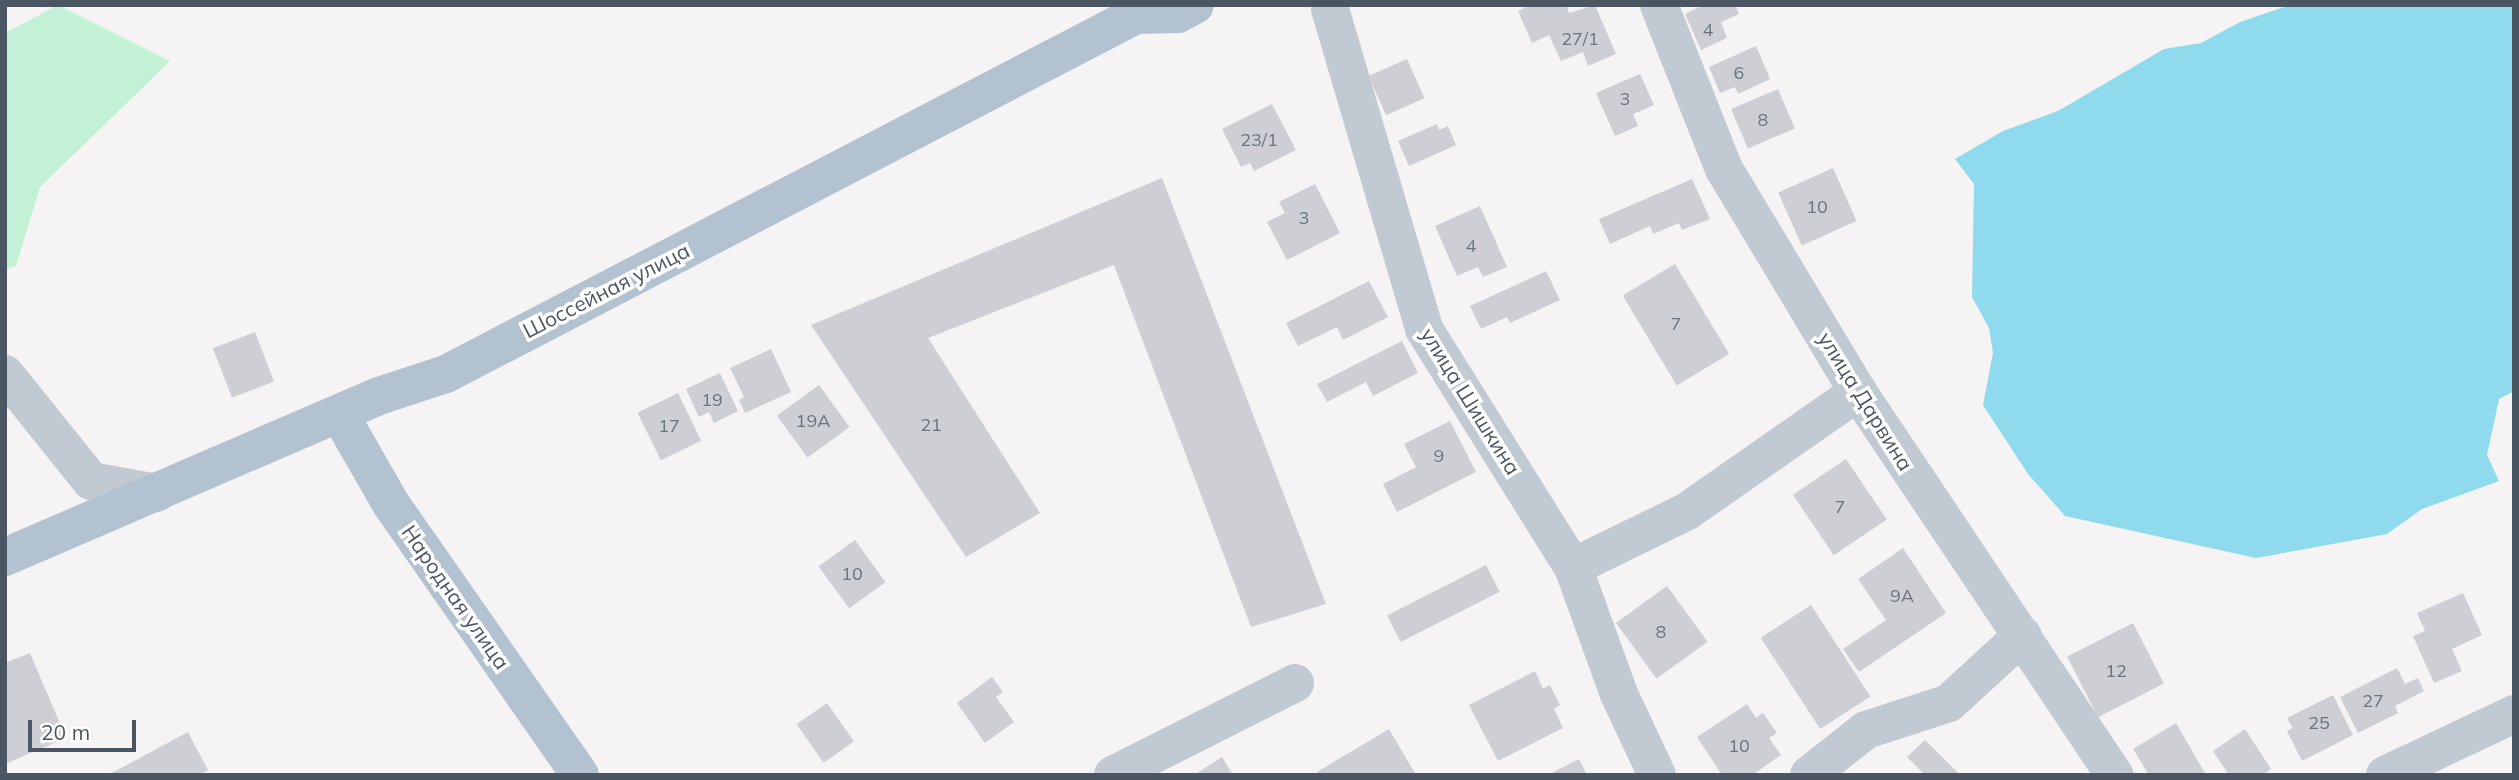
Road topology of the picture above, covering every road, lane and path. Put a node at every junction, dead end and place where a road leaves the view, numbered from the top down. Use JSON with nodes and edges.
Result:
{"nodes":[{"id":1,"x":1195,"y":5,"type":"edge"},
{"id":2,"x":1658,"y":5,"type":"edge"},
{"id":3,"x":1329,"y":6,"type":"edge"},
{"id":4,"x":1139,"y":10,"type":"edge"},
{"id":5,"x":5,"y":374,"type":"edge"},
{"id":6,"x":1858,"y":392,"type":"junction"},
{"id":7,"x":340,"y":415,"type":"junction"},
{"id":8,"x":157,"y":493,"type":"junction"},
{"id":9,"x":5,"y":557,"type":"edge"},
{"id":10,"x":1573,"y":567,"type":"junction"},
{"id":11,"x":2023,"y":635,"type":"junction"},
{"id":12,"x":1295,"y":683,"type":"dead end"},
{"id":13,"x":2514,"y":714,"type":"edge"},
{"id":14,"x":2401,"y":772,"type":"edge"},
{"id":15,"x":580,"y":775,"type":"edge"},
{"id":16,"x":1113,"y":775,"type":"edge"},
{"id":17,"x":1657,"y":775,"type":"edge"},
{"id":18,"x":1809,"y":775,"type":"edge"},
{"id":19,"x":2114,"y":775,"type":"edge"}],
"edges":[{"from":1,"to":4,"type":"main road","name":"Шоссейная улица"},
{"from":2,"to":6,"type":"street","name":"улица Дарвина"},
{"from":3,"to":10,"type":"street","name":"улица Шишкина"},
{"from":4,"to":7,"type":"main road","name":"Шоссейная улица"},
{"from":5,"to":8,"type":"street"},
{"from":6,"to":10,"type":"street"},
{"from":6,"to":11,"type":"street","name":"улица Дарвина"},
{"from":7,"to":8,"type":"main road","name":"Шоссейная улица"},
{"from":7,"to":15,"type":"main road","name":"Народная улица"},
{"from":8,"to":9,"type":"main road","name":"Шоссейная улица"},
{"from":10,"to":17,"type":"street","name":"улица Шишкина"},
{"from":11,"to":18,"type":"street"},
{"from":11,"to":19,"type":"street","name":"улица Дарвина"},
{"from":12,"to":16,"type":"street"},
{"from":13,"to":14,"type":"street"}]}
